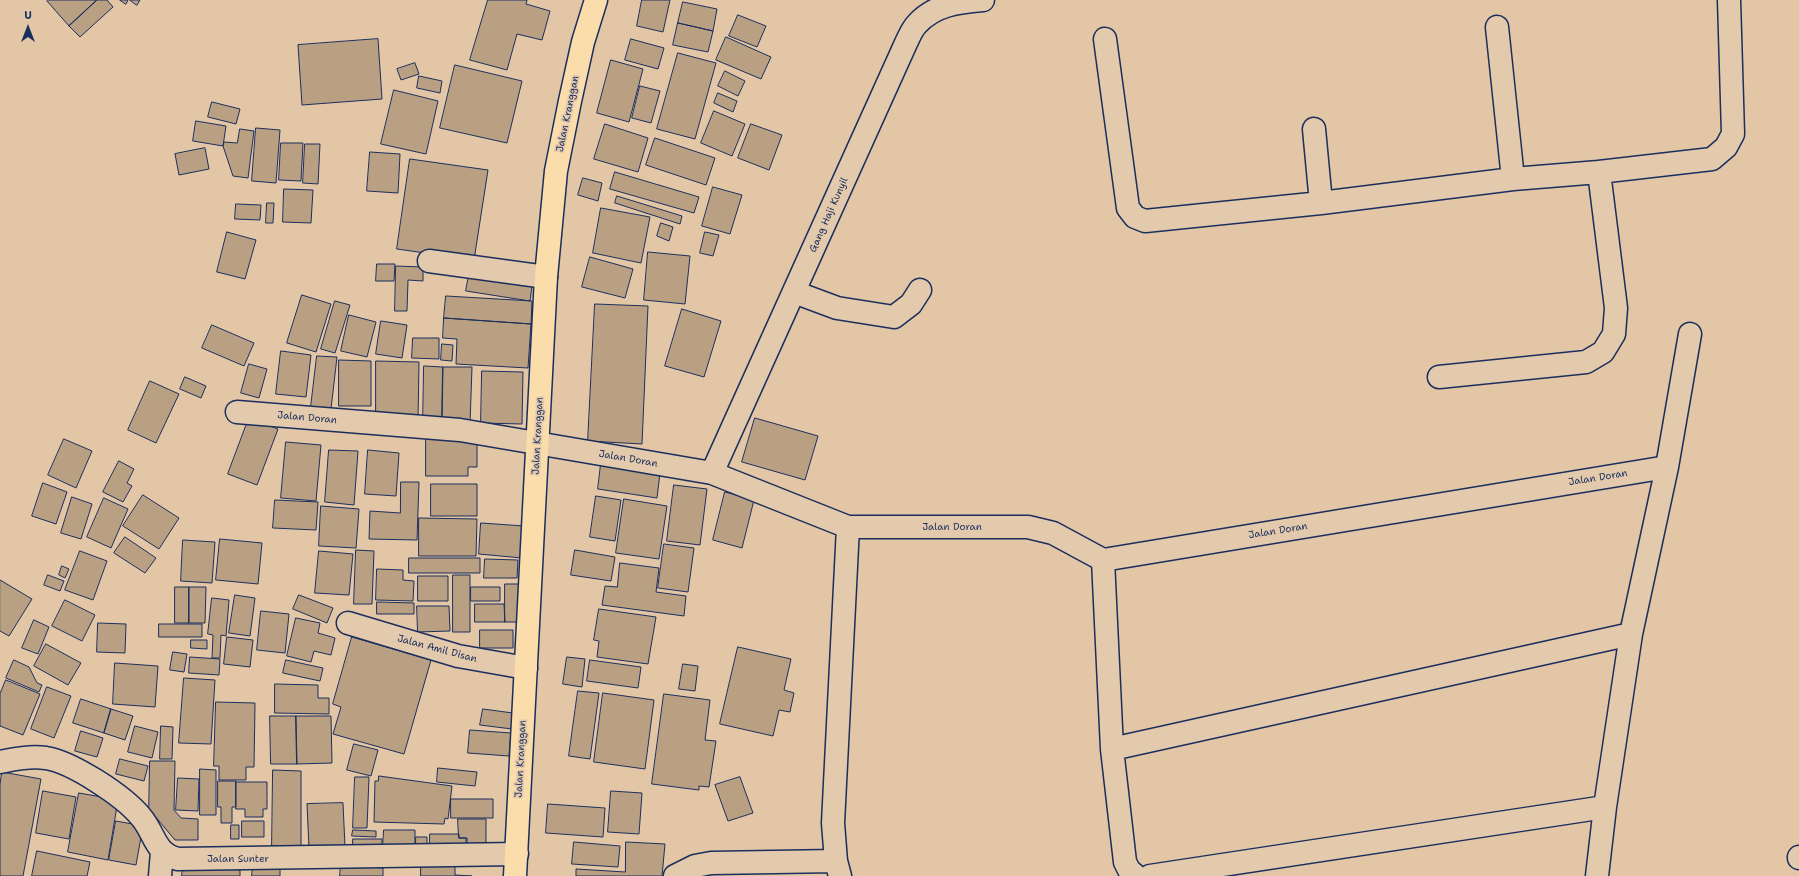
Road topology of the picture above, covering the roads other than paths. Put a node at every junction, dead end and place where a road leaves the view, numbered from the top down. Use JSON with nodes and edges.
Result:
{"nodes":[{"id":1,"x":596,"y":0,"type":"edge"},
{"id":2,"x":982,"y":0,"type":"edge"},
{"id":3,"x":1729,"y":0,"type":"edge"},
{"id":4,"x":1497,"y":27,"type":"dead end"},
{"id":5,"x":1105,"y":39,"type":"dead end"},
{"id":6,"x":1314,"y":128,"type":"dead end"},
{"id":7,"x":1599,"y":172,"type":"junction"},
{"id":8,"x":1513,"y":179,"type":"junction"},
{"id":9,"x":1321,"y":203,"type":"junction"},
{"id":10,"x":429,"y":261,"type":"dead end"},
{"id":11,"x":546,"y":277,"type":"junction"},
{"id":12,"x":920,"y":290,"type":"dead end"},
{"id":13,"x":794,"y":292,"type":"junction"},
{"id":14,"x":1690,"y":334,"type":"dead end"},
{"id":15,"x":1439,"y":377,"type":"dead end"},
{"id":16,"x":237,"y":412,"type":"dead end"},
{"id":17,"x":537,"y":444,"type":"junction"},
{"id":18,"x":1667,"y":467,"type":"junction"},
{"id":19,"x":712,"y":473,"type":"junction"},
{"id":20,"x":848,"y":527,"type":"junction"},
{"id":21,"x":1104,"y":560,"type":"junction"},
{"id":22,"x":348,"y":624,"type":"dead end"},
{"id":23,"x":1631,"y":634,"type":"junction"},
{"id":24,"x":526,"y":668,"type":"junction"},
{"id":25,"x":1112,"y":748,"type":"junction"},
{"id":26,"x":0,"y":762,"type":"edge"},
{"id":27,"x":1606,"y":807,"type":"junction"},
{"id":28,"x":162,"y":852,"type":"junction"},
{"id":29,"x":517,"y":854,"type":"junction"},
{"id":30,"x":838,"y":868,"type":"edge"},
{"id":31,"x":160,"y":876,"type":"edge"},
{"id":32,"x":515,"y":876,"type":"edge"},
{"id":33,"x":675,"y":876,"type":"edge"},
{"id":34,"x":1136,"y":876,"type":"edge"},
{"id":35,"x":1150,"y":876,"type":"edge"},
{"id":36,"x":1597,"y":876,"type":"edge"}],
"edges":[{"from":1,"to":11,"type":"main road","name":"Jalan Kranggan"},
{"from":2,"to":13,"type":"street","name":"Gang Haji Kunyil"},
{"from":3,"to":7,"type":"street"},
{"from":4,"to":8,"type":"street"},
{"from":5,"to":9,"type":"street"},
{"from":6,"to":9,"type":"street"},
{"from":7,"to":8,"type":"street"},
{"from":7,"to":15,"type":"street"},
{"from":8,"to":9,"type":"street"},
{"from":10,"to":11,"type":"street"},
{"from":11,"to":17,"type":"main road","name":"Jalan Kranggan"},
{"from":12,"to":13,"type":"street"},
{"from":13,"to":19,"type":"street","name":"Gang Haji Kunyil"},
{"from":14,"to":18,"type":"street"},
{"from":16,"to":17,"type":"street","name":"Jalan Doran"},
{"from":17,"to":19,"type":"street","name":"Jalan Doran"},
{"from":17,"to":24,"type":"main road","name":"Jalan Kranggan"},
{"from":18,"to":21,"type":"street","name":"Jalan Doran"},
{"from":18,"to":23,"type":"street"},
{"from":19,"to":20,"type":"street","name":"Jalan Doran"},
{"from":20,"to":21,"type":"street","name":"Jalan Doran"},
{"from":20,"to":30,"type":"street"},
{"from":21,"to":25,"type":"street"},
{"from":22,"to":24,"type":"street","name":"Jalan Amil Disan"},
{"from":23,"to":25,"type":"street"},
{"from":23,"to":27,"type":"street"},
{"from":24,"to":29,"type":"main road","name":"Jalan Kranggan"},
{"from":25,"to":34,"type":"street"},
{"from":26,"to":28,"type":"street"},
{"from":27,"to":35,"type":"street"},
{"from":27,"to":36,"type":"street"},
{"from":28,"to":29,"type":"street","name":"Jalan Sunter"},
{"from":28,"to":31,"type":"street"},
{"from":29,"to":32,"type":"main road","name":"Jalan Kranggan"},
{"from":30,"to":33,"type":"street"}]}
